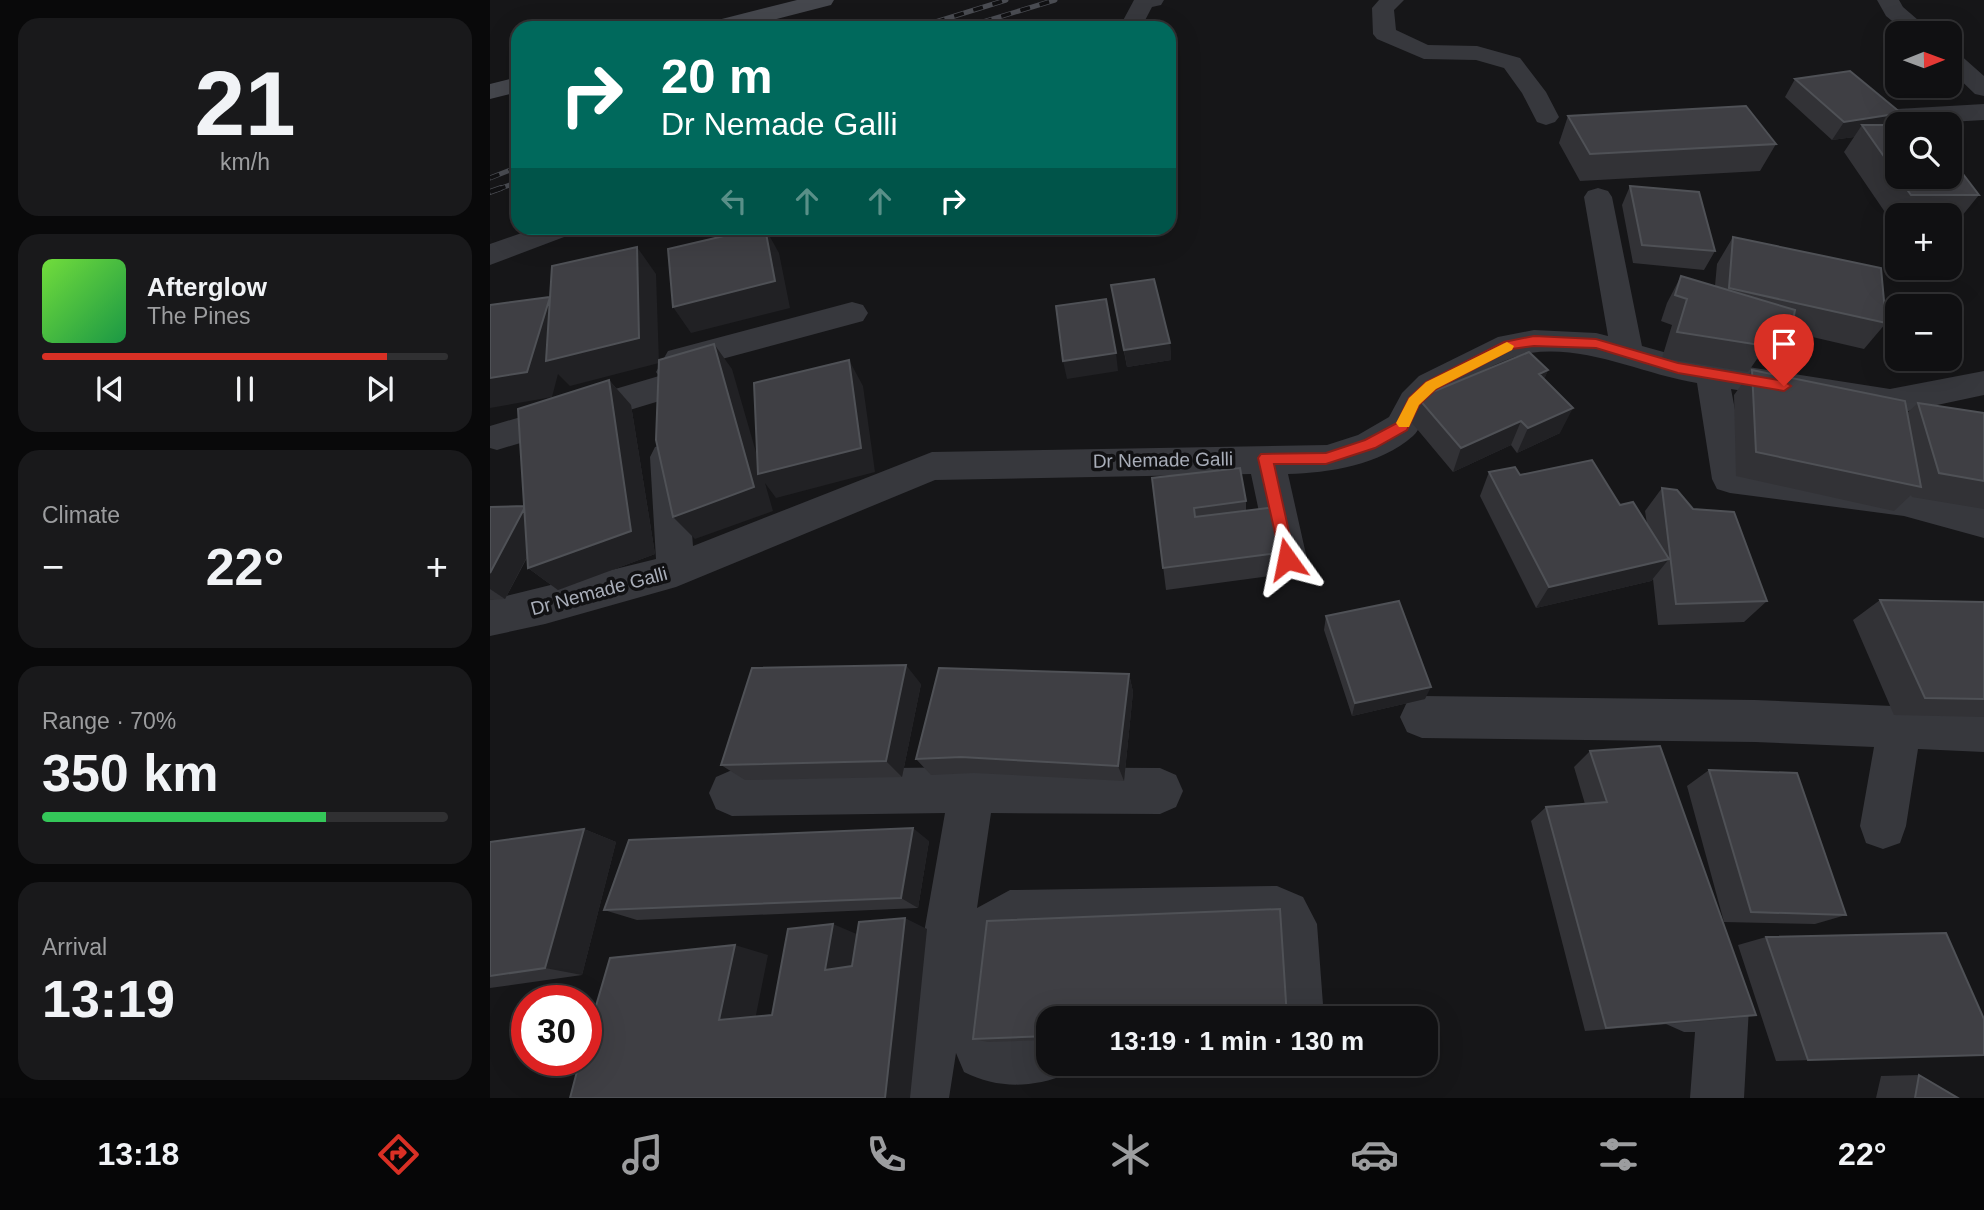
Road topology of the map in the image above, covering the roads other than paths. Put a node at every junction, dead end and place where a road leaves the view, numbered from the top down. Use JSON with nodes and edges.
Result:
{"nodes":[{"id":1,"x":823,"y":0,"type":"edge"},
{"id":2,"x":1153,"y":0,"type":"edge"},
{"id":3,"x":1393,"y":0,"type":"edge"},
{"id":4,"x":1888,"y":0,"type":"edge"},
{"id":5,"x":741,"y":21,"type":"edge"},
{"id":6,"x":1134,"y":21,"type":"edge"},
{"id":7,"x":1906,"y":21,"type":"edge"},
{"id":8,"x":1962,"y":69,"type":"edge"},
{"id":9,"x":511,"y":86,"type":"edge"},
{"id":10,"x":1984,"y":89,"type":"edge"},
{"id":11,"x":490,"y":92,"type":"edge"},
{"id":12,"x":1984,"y":112,"type":"edge"},
{"id":13,"x":1546,"y":117,"type":"dead end"},
{"id":14,"x":1843,"y":121,"type":"edge"},
{"id":15,"x":1598,"y":197,"type":"dead end"},
{"id":16,"x":543,"y":235,"type":"edge"},
{"id":17,"x":490,"y":255,"type":"edge"},
{"id":18,"x":852,"y":313,"type":"dead end"},
{"id":19,"x":1627,"y":351,"type":"junction"},
{"id":20,"x":1713,"y":374,"type":"junction"},
{"id":21,"x":1984,"y":383,"type":"edge"},
{"id":22,"x":1886,"y":401,"type":"junction"},
{"id":23,"x":666,"y":410,"type":"junction"},
{"id":24,"x":497,"y":437,"type":"dead end"},
{"id":25,"x":1266,"y":458,"type":"junction"},
{"id":26,"x":1904,"y":501,"type":"junction"},
{"id":27,"x":1984,"y":523,"type":"edge"},
{"id":28,"x":1287,"y":559,"type":"edge"},
{"id":29,"x":676,"y":570,"type":"junction"},
{"id":30,"x":490,"y":618,"type":"edge"},
{"id":31,"x":1422,"y":717,"type":"dead end"},
{"id":32,"x":1900,"y":727,"type":"junction"},
{"id":33,"x":1984,"y":731,"type":"edge"},
{"id":34,"x":972,"y":790,"type":"junction"},
{"id":35,"x":1160,"y":791,"type":"dead end"},
{"id":36,"x":732,"y":793,"type":"edge"},
{"id":37,"x":1883,"y":826,"type":"dead end"},
{"id":38,"x":972,"y":928,"type":"junction"},
{"id":39,"x":1633,"y":1005,"type":"edge"},
{"id":40,"x":1297,"y":1006,"type":"edge"},
{"id":41,"x":1036,"y":1056,"type":"edge"},
{"id":42,"x":922,"y":1098,"type":"edge"},
{"id":43,"x":1717,"y":1098,"type":"edge"}],
"edges":[{"from":1,"to":5,"type":"street"},
{"from":2,"to":6,"type":"street"},
{"from":3,"to":13,"type":"street"},
{"from":4,"to":7,"type":"street"},
{"from":8,"to":10,"type":"street"},
{"from":9,"to":11,"type":"street"},
{"from":12,"to":14,"type":"street"},
{"from":15,"to":19,"type":"street"},
{"from":16,"to":17,"type":"street"},
{"from":18,"to":23,"type":"street"},
{"from":19,"to":20,"type":"street","name":"Dr Nemade Galli"},
{"from":19,"to":25,"type":"street","name":"Dr Nemade Galli"},
{"from":20,"to":22,"type":"street","name":"Dr Nemade Galli"},
{"from":20,"to":26,"type":"street"},
{"from":21,"to":22,"type":"street","name":"Dr Nemade Galli"},
{"from":22,"to":26,"type":"street"},
{"from":23,"to":24,"type":"street"},
{"from":23,"to":29,"type":"street"},
{"from":25,"to":28,"type":"street"},
{"from":25,"to":29,"type":"street","name":"Dr Nemade Galli"},
{"from":26,"to":27,"type":"street"},
{"from":29,"to":30,"type":"street","name":"Dr Nemade Galli"},
{"from":31,"to":32,"type":"street"},
{"from":32,"to":33,"type":"street"},
{"from":32,"to":37,"type":"street"},
{"from":34,"to":35,"type":"street"},
{"from":34,"to":36,"type":"street"},
{"from":34,"to":38,"type":"street"},
{"from":38,"to":40,"type":"street"},
{"from":38,"to":41,"type":"street"},
{"from":38,"to":42,"type":"street"},
{"from":39,"to":43,"type":"street"}]}
